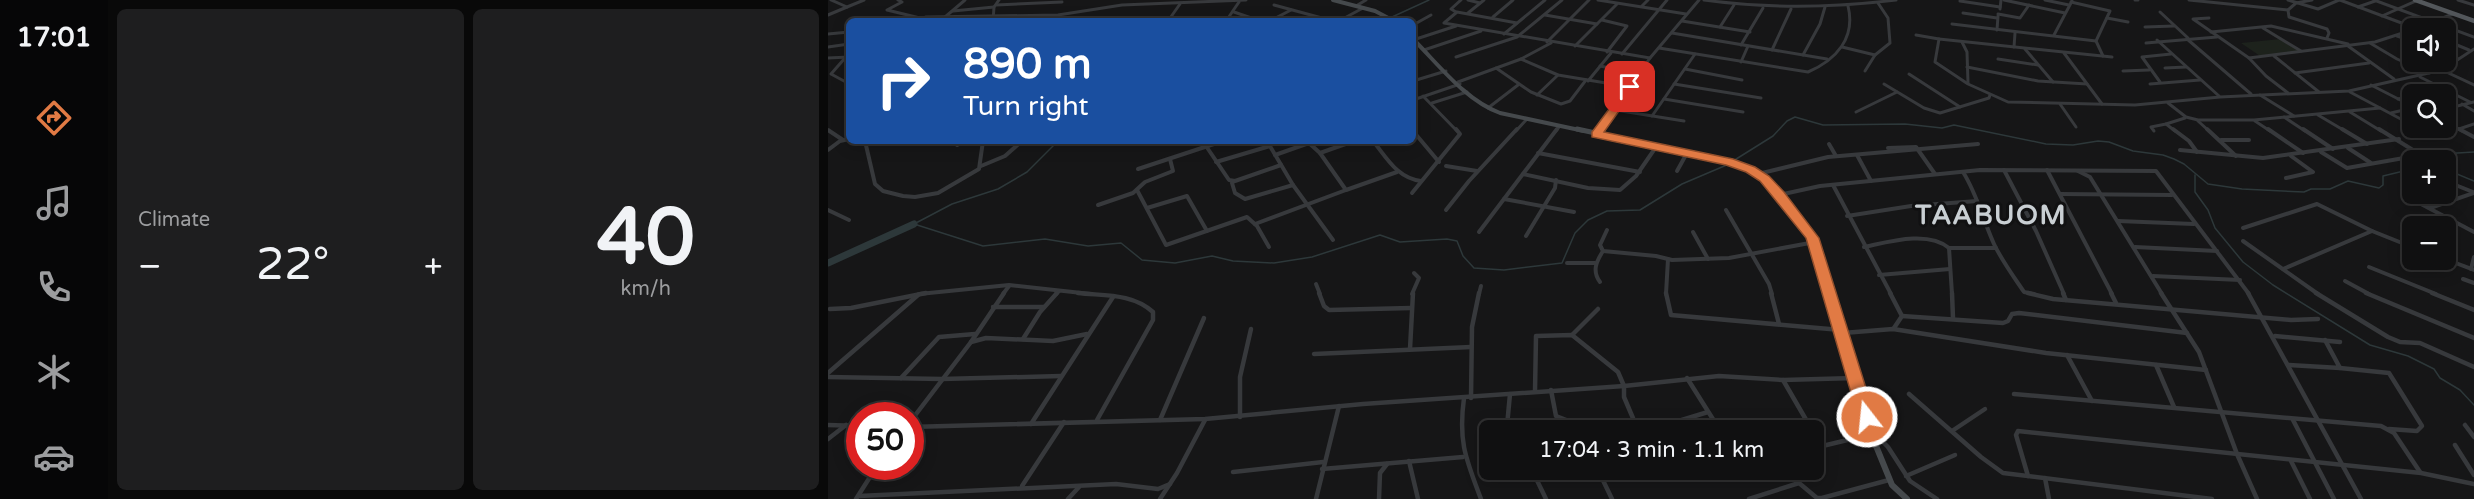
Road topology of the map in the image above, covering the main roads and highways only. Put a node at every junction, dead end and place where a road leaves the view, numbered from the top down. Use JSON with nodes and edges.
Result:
{"nodes":[{"id":1,"x":1333,"y":0,"type":"edge"},
{"id":2,"x":2416,"y":0,"type":"edge"},
{"id":3,"x":1387,"y":18,"type":"edge"},
{"id":4,"x":2474,"y":21,"type":"edge"},
{"id":5,"x":1416,"y":42,"type":"edge"},
{"id":6,"x":1907,"y":499,"type":"edge"}],
"edges":[{"from":1,"to":3,"type":"main road"},
{"from":2,"to":4,"type":"main road"},
{"from":5,"to":6,"type":"main road"}]}
